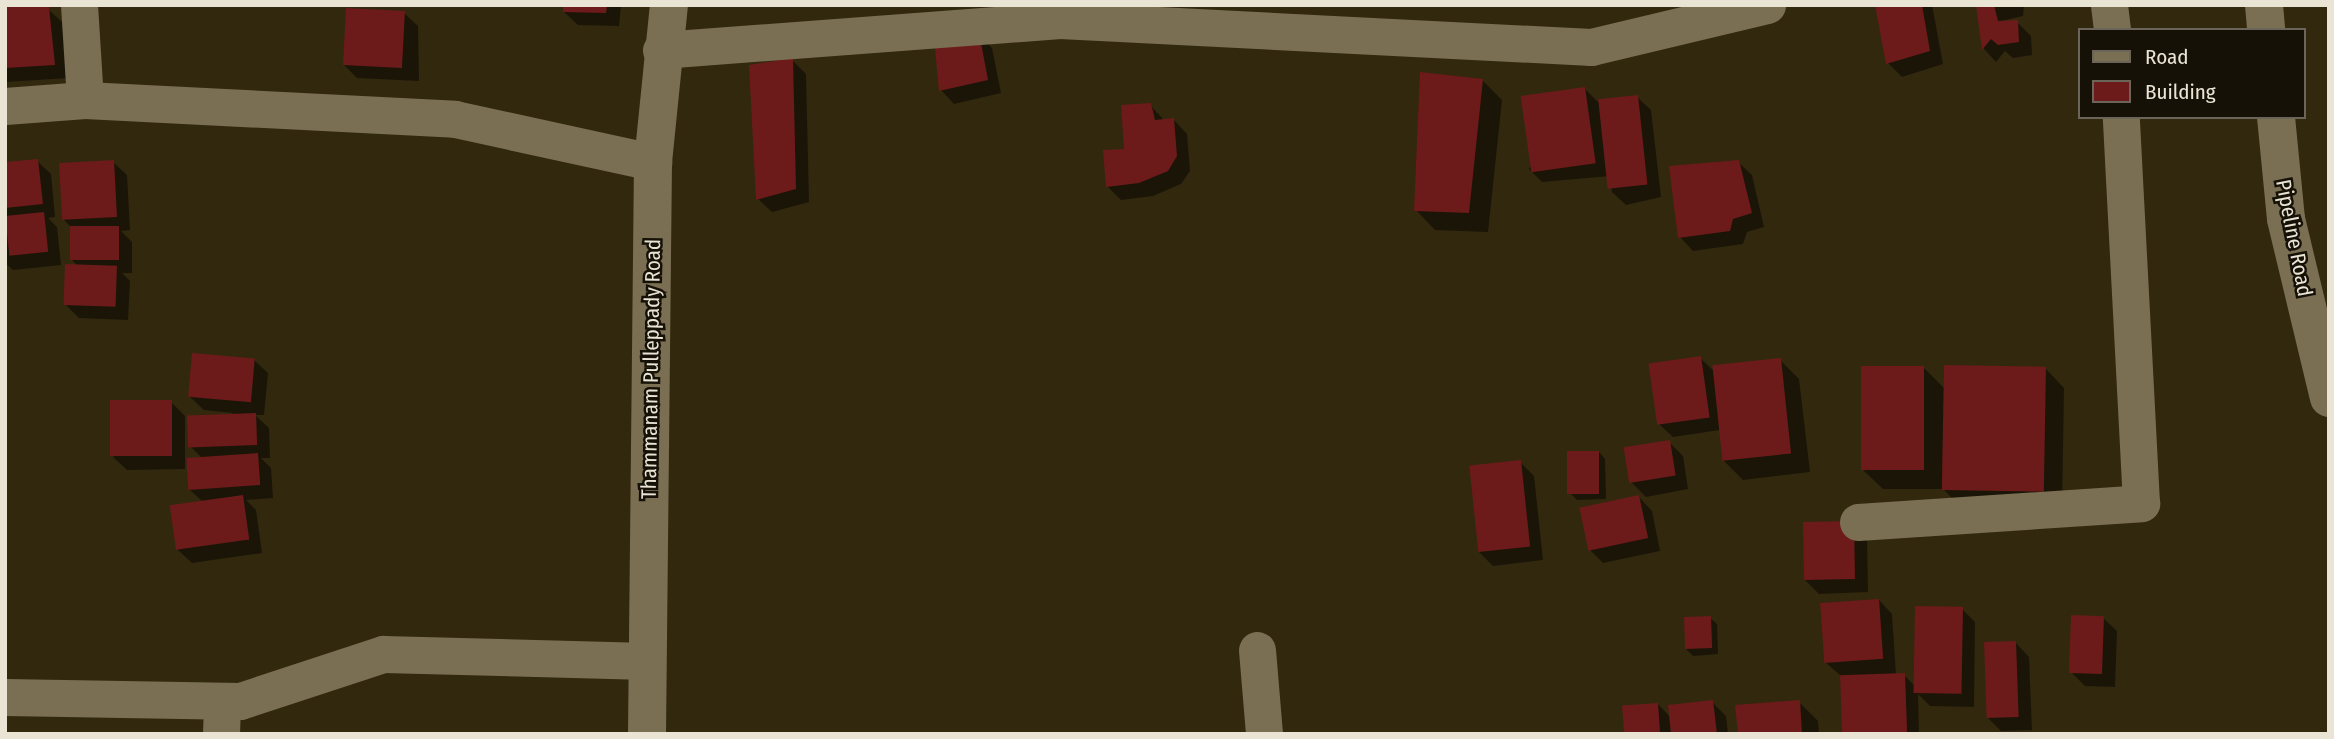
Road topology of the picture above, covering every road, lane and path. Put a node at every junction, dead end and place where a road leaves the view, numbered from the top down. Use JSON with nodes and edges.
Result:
{"nodes":[{"id":1,"x":79,"y":5,"type":"edge"},
{"id":2,"x":669,"y":5,"type":"edge"},
{"id":3,"x":1767,"y":5,"type":"edge"},
{"id":4,"x":2109,"y":5,"type":"edge"},
{"id":5,"x":2264,"y":5,"type":"edge"},
{"id":6,"x":2112,"y":28,"type":"edge"},
{"id":7,"x":2266,"y":28,"type":"edge"},
{"id":8,"x":661,"y":50,"type":"junction"},
{"id":9,"x":85,"y":100,"type":"junction"},
{"id":10,"x":5,"y":106,"type":"edge"},
{"id":11,"x":2121,"y":119,"type":"edge"},
{"id":12,"x":2276,"y":119,"type":"edge"},
{"id":13,"x":653,"y":162,"type":"junction"},
{"id":14,"x":2329,"y":398,"type":"edge"},
{"id":15,"x":1858,"y":522,"type":"dead end"},
{"id":16,"x":1257,"y":650,"type":"dead end"},
{"id":17,"x":647,"y":661,"type":"junction"},
{"id":18,"x":5,"y":697,"type":"edge"},
{"id":19,"x":222,"y":717,"type":"edge"},
{"id":20,"x":646,"y":734,"type":"edge"},
{"id":21,"x":1264,"y":734,"type":"edge"}],
"edges":[{"from":1,"to":9,"type":"street"},
{"from":2,"to":8,"type":"main road","name":"Thammanam Pulleppady Road"},
{"from":3,"to":8,"type":"street"},
{"from":4,"to":6,"type":"street"},
{"from":5,"to":7,"type":"main road"},
{"from":8,"to":13,"type":"main road","name":"Thammanam Pulleppady Road"},
{"from":9,"to":10,"type":"street"},
{"from":9,"to":13,"type":"street"},
{"from":11,"to":15,"type":"street"},
{"from":12,"to":14,"type":"main road","name":"Pipeline Road"},
{"from":13,"to":17,"type":"main road","name":"Thammanam Pulleppady Road"},
{"from":16,"to":21,"type":"street"},
{"from":17,"to":19,"type":"street"},
{"from":17,"to":20,"type":"main road","name":"Thammanam Pulleppady Road"},
{"from":18,"to":19,"type":"street"}]}
